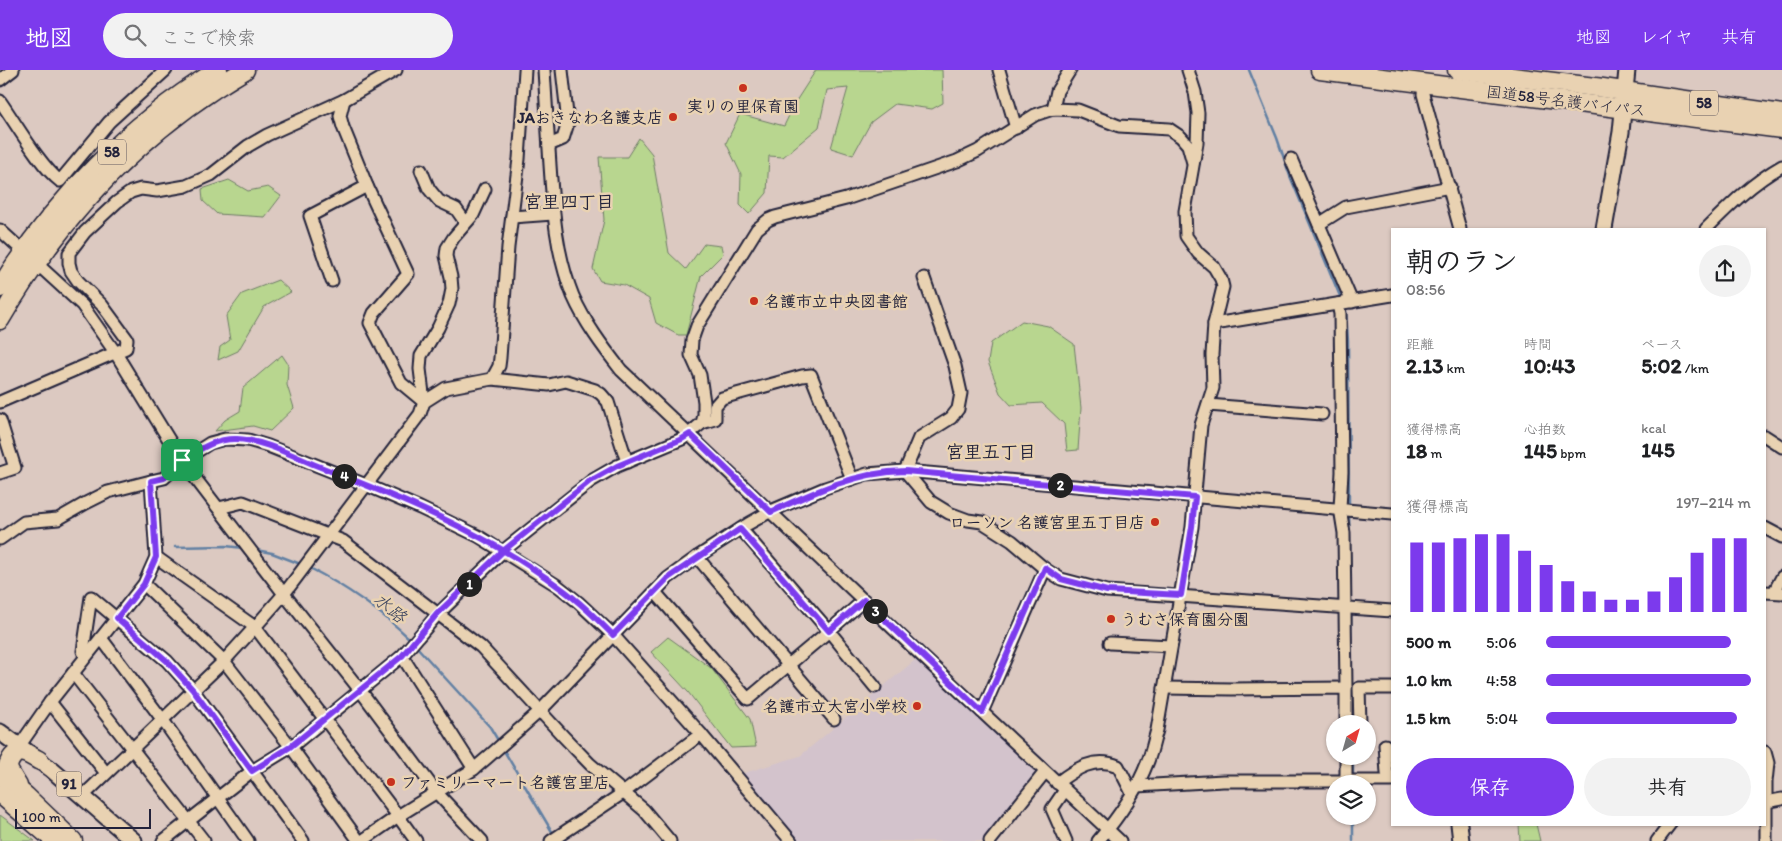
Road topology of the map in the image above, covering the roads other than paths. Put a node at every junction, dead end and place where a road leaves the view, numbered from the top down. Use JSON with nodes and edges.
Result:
{"nodes":[{"id":1,"x":13,"y":70,"type":"edge"},
{"id":2,"x":166,"y":70,"type":"edge"},
{"id":3,"x":218,"y":70,"type":"edge"},
{"id":4,"x":245,"y":70,"type":"edge"},
{"id":5,"x":396,"y":70,"type":"edge"},
{"id":6,"x":525,"y":70,"type":"edge"},
{"id":7,"x":544,"y":70,"type":"edge"},
{"id":8,"x":562,"y":70,"type":"edge"},
{"id":9,"x":1000,"y":70,"type":"edge"},
{"id":10,"x":1070,"y":70,"type":"edge"},
{"id":11,"x":1188,"y":70,"type":"edge"},
{"id":12,"x":1320,"y":70,"type":"edge"},
{"id":13,"x":1457,"y":70,"type":"edge"},
{"id":14,"x":1627,"y":70,"type":"edge"},
{"id":15,"x":0,"y":80,"type":"edge"},
{"id":16,"x":1424,"y":84,"type":"junction"},
{"id":17,"x":524,"y":97,"type":"junction"},
{"id":18,"x":546,"y":98,"type":"junction"},
{"id":19,"x":344,"y":100,"type":"junction"},
{"id":20,"x":1624,"y":100,"type":"junction"},
{"id":21,"x":0,"y":101,"type":"edge"},
{"id":22,"x":1053,"y":109,"type":"junction"},
{"id":23,"x":1782,"y":114,"type":"edge"},
{"id":24,"x":1016,"y":128,"type":"junction"},
{"id":25,"x":1782,"y":129,"type":"edge"},
{"id":26,"x":549,"y":145,"type":"junction"},
{"id":27,"x":1291,"y":159,"type":"dead end"},
{"id":28,"x":1193,"y":163,"type":"junction"},
{"id":29,"x":1782,"y":166,"type":"edge"},
{"id":30,"x":421,"y":170,"type":"dead end"},
{"id":31,"x":368,"y":186,"type":"junction"},
{"id":32,"x":1450,"y":187,"type":"junction"},
{"id":33,"x":485,"y":189,"type":"dead end"},
{"id":34,"x":553,"y":214,"type":"junction"},
{"id":35,"x":512,"y":217,"type":"junction"},
{"id":36,"x":464,"y":224,"type":"junction"},
{"id":37,"x":1319,"y":224,"type":"junction"},
{"id":38,"x":1460,"y":228,"type":"edge"},
{"id":39,"x":1604,"y":228,"type":"edge"},
{"id":40,"x":1707,"y":228,"type":"edge"},
{"id":41,"x":0,"y":230,"type":"edge"},
{"id":42,"x":30,"y":257,"type":"junction"},
{"id":43,"x":924,"y":278,"type":"dead end"},
{"id":44,"x":332,"y":281,"type":"dead end"},
{"id":45,"x":0,"y":288,"type":"edge"},
{"id":46,"x":1391,"y":295,"type":"edge"},
{"id":47,"x":1352,"y":302,"type":"junction"},
{"id":48,"x":1338,"y":304,"type":"junction"},
{"id":49,"x":0,"y":320,"type":"edge"},
{"id":50,"x":1214,"y":324,"type":"junction"},
{"id":51,"x":115,"y":352,"type":"junction"},
{"id":52,"x":492,"y":379,"type":"junction"},
{"id":53,"x":0,"y":402,"type":"edge"},
{"id":54,"x":424,"y":402,"type":"junction"},
{"id":55,"x":1208,"y":405,"type":"junction"},
{"id":56,"x":1322,"y":414,"type":"dead end"},
{"id":57,"x":0,"y":420,"type":"edge"},
{"id":58,"x":702,"y":423,"type":"junction"},
{"id":59,"x":690,"y":434,"type":"junction"},
{"id":60,"x":1766,"y":437,"type":"edge"},
{"id":61,"x":1782,"y":447,"type":"edge"},
{"id":62,"x":182,"y":460,"type":"junction"},
{"id":63,"x":627,"y":462,"type":"junction"},
{"id":64,"x":905,"y":471,"type":"junction"},
{"id":65,"x":0,"y":473,"type":"edge"},
{"id":66,"x":852,"y":479,"type":"junction"},
{"id":67,"x":151,"y":481,"type":"junction"},
{"id":68,"x":366,"y":485,"type":"junction"},
{"id":69,"x":1195,"y":497,"type":"junction"},
{"id":70,"x":219,"y":508,"type":"junction"},
{"id":71,"x":1346,"y":508,"type":"junction"},
{"id":72,"x":771,"y":512,"type":"junction"},
{"id":73,"x":1391,"y":514,"type":"edge"},
{"id":74,"x":740,"y":529,"type":"junction"},
{"id":75,"x":1766,"y":529,"type":"edge"},
{"id":76,"x":327,"y":535,"type":"junction"},
{"id":77,"x":1782,"y":537,"type":"edge"},
{"id":78,"x":0,"y":539,"type":"edge"},
{"id":79,"x":503,"y":551,"type":"junction"},
{"id":80,"x":156,"y":557,"type":"junction"},
{"id":81,"x":697,"y":557,"type":"junction"},
{"id":82,"x":1045,"y":568,"type":"junction"},
{"id":83,"x":1782,"y":577,"type":"edge"},
{"id":84,"x":144,"y":584,"type":"junction"},
{"id":85,"x":655,"y":592,"type":"junction"},
{"id":86,"x":1774,"y":592,"type":"edge"},
{"id":87,"x":284,"y":594,"type":"junction"},
{"id":88,"x":1181,"y":595,"type":"junction"},
{"id":89,"x":864,"y":600,"type":"junction"},
{"id":90,"x":1345,"y":607,"type":"junction"},
{"id":91,"x":1391,"y":610,"type":"edge"},
{"id":92,"x":437,"y":614,"type":"junction"},
{"id":93,"x":117,"y":618,"type":"junction"},
{"id":94,"x":255,"y":627,"type":"junction"},
{"id":95,"x":829,"y":631,"type":"junction"},
{"id":96,"x":613,"y":635,"type":"junction"},
{"id":97,"x":101,"y":638,"type":"junction"},
{"id":98,"x":1110,"y":643,"type":"dead end"},
{"id":99,"x":1171,"y":646,"type":"junction"},
{"id":100,"x":402,"y":656,"type":"junction"},
{"id":101,"x":85,"y":657,"type":"junction"},
{"id":102,"x":224,"y":661,"type":"junction"},
{"id":103,"x":789,"y":665,"type":"junction"},
{"id":104,"x":73,"y":673,"type":"junction"},
{"id":105,"x":875,"y":687,"type":"dead end"},
{"id":106,"x":1164,"y":688,"type":"junction"},
{"id":107,"x":1346,"y":688,"type":"junction"},
{"id":108,"x":1391,"y":688,"type":"edge"},
{"id":109,"x":193,"y":690,"type":"junction"},
{"id":110,"x":360,"y":690,"type":"junction"},
{"id":111,"x":50,"y":702,"type":"junction"},
{"id":112,"x":540,"y":711,"type":"junction"},
{"id":113,"x":982,"y":712,"type":"junction"},
{"id":114,"x":1346,"y":715,"type":"edge"},
{"id":115,"x":1360,"y":715,"type":"edge"},
{"id":116,"x":162,"y":719,"type":"junction"},
{"id":117,"x":326,"y":719,"type":"junction"},
{"id":118,"x":834,"y":719,"type":"dead end"},
{"id":119,"x":0,"y":732,"type":"edge"},
{"id":120,"x":701,"y":734,"type":"junction"},
{"id":121,"x":20,"y":745,"type":"junction"},
{"id":122,"x":1385,"y":745,"type":"dead end"},
{"id":123,"x":290,"y":747,"type":"junction"},
{"id":124,"x":132,"y":748,"type":"junction"},
{"id":125,"x":1766,"y":756,"type":"edge"},
{"id":126,"x":40,"y":761,"type":"junction"},
{"id":127,"x":474,"y":769,"type":"junction"},
{"id":128,"x":252,"y":771,"type":"junction"},
{"id":129,"x":1045,"y":772,"type":"junction"},
{"id":130,"x":106,"y":773,"type":"junction"},
{"id":131,"x":0,"y":774,"type":"edge"},
{"id":132,"x":1391,"y":779,"type":"edge"},
{"id":133,"x":1391,"y":780,"type":"edge"},
{"id":134,"x":1376,"y":781,"type":"edge"},
{"id":135,"x":1326,"y":782,"type":"edge"},
{"id":136,"x":1061,"y":787,"type":"junction"},
{"id":137,"x":1134,"y":790,"type":"junction"},
{"id":138,"x":437,"y":793,"type":"junction"},
{"id":139,"x":623,"y":793,"type":"junction"},
{"id":140,"x":0,"y":794,"type":"edge"},
{"id":141,"x":26,"y":796,"type":"junction"},
{"id":142,"x":83,"y":796,"type":"junction"},
{"id":143,"x":217,"y":798,"type":"junction"},
{"id":144,"x":1782,"y":798,"type":"edge"},
{"id":145,"x":1766,"y":802,"type":"edge"},
{"id":146,"x":398,"y":816,"type":"junction"},
{"id":147,"x":188,"y":821,"type":"junction"},
{"id":148,"x":1459,"y":826,"type":"edge"},
{"id":149,"x":1668,"y":826,"type":"edge"},
{"id":150,"x":1108,"y":830,"type":"junction"},
{"id":151,"x":55,"y":841,"type":"edge"},
{"id":152,"x":73,"y":841,"type":"edge"},
{"id":153,"x":134,"y":841,"type":"edge"},
{"id":154,"x":163,"y":841,"type":"edge"},
{"id":155,"x":204,"y":841,"type":"edge"},
{"id":156,"x":248,"y":841,"type":"edge"},
{"id":157,"x":303,"y":841,"type":"edge"},
{"id":158,"x":361,"y":841,"type":"edge"},
{"id":159,"x":416,"y":841,"type":"edge"},
{"id":160,"x":482,"y":841,"type":"edge"},
{"id":161,"x":551,"y":841,"type":"edge"},
{"id":162,"x":670,"y":841,"type":"edge"},
{"id":163,"x":791,"y":841,"type":"edge"},
{"id":164,"x":990,"y":841,"type":"edge"},
{"id":165,"x":1066,"y":841,"type":"edge"},
{"id":166,"x":1098,"y":841,"type":"edge"},
{"id":167,"x":1120,"y":841,"type":"edge"},
{"id":168,"x":1461,"y":841,"type":"edge"},
{"id":169,"x":1657,"y":841,"type":"edge"},
{"id":170,"x":1766,"y":841,"type":"edge"}],
"edges":[{"from":1,"to":15,"type":"street"},
{"from":2,"to":21,"type":"street"},
{"from":3,"to":42,"type":"highway","number":"58"},
{"from":4,"to":42,"type":"highway","number":"58"},
{"from":5,"to":19,"type":"street"},
{"from":6,"to":17,"type":"street"},
{"from":7,"to":18,"type":"street"},
{"from":8,"to":26,"type":"street"},
{"from":9,"to":24,"type":"street"},
{"from":10,"to":22,"type":"street"},
{"from":11,"to":28,"type":"street"},
{"from":12,"to":16,"type":"highway","name":"国道58号名護バイパス","number":"58"},
{"from":13,"to":20,"type":"highway","name":"国道58号名護バイパス","number":"58"},
{"from":14,"to":20,"type":"main road"},
{"from":16,"to":20,"type":"highway","name":"国道58号名護バイパス","number":"58"},
{"from":16,"to":32,"type":"street"},
{"from":17,"to":18,"type":"street"},
{"from":17,"to":35,"type":"street"},
{"from":18,"to":26,"type":"street"},
{"from":19,"to":31,"type":"street"},
{"from":19,"to":51,"type":"street"},
{"from":20,"to":23,"type":"highway","name":"国道58号名護バイパス","number":"58"},
{"from":20,"to":25,"type":"highway","name":"国道58号名護バイパス","number":"58"},
{"from":20,"to":39,"type":"main road"},
{"from":22,"to":24,"type":"street"},
{"from":22,"to":28,"type":"street"},
{"from":24,"to":58,"type":"street"},
{"from":26,"to":34,"type":"street"},
{"from":27,"to":37,"type":"street"},
{"from":28,"to":50,"type":"street"},
{"from":29,"to":40,"type":"street"},
{"from":30,"to":36,"type":"street"},
{"from":31,"to":44,"type":"street"},
{"from":31,"to":54,"type":"street"},
{"from":32,"to":37,"type":"street"},
{"from":32,"to":38,"type":"street"},
{"from":33,"to":36,"type":"street"},
{"from":34,"to":35,"type":"street"},
{"from":34,"to":59,"type":"street"},
{"from":35,"to":52,"type":"street"},
{"from":36,"to":54,"type":"street"},
{"from":37,"to":47,"type":"street"},
{"from":41,"to":42,"type":"street"},
{"from":42,"to":45,"type":"highway","number":"58"},
{"from":42,"to":49,"type":"highway","number":"58"},
{"from":42,"to":51,"type":"street"},
{"from":43,"to":64,"type":"street"},
{"from":46,"to":47,"type":"street"},
{"from":47,"to":48,"type":"street"},
{"from":48,"to":50,"type":"street"},
{"from":48,"to":71,"type":"street"},
{"from":50,"to":55,"type":"street"},
{"from":51,"to":53,"type":"street"},
{"from":51,"to":62,"type":"street"},
{"from":52,"to":54,"type":"street"},
{"from":52,"to":63,"type":"street"},
{"from":54,"to":68,"type":"street"},
{"from":55,"to":56,"type":"street"},
{"from":55,"to":69,"type":"street"},
{"from":57,"to":65,"type":"street"},
{"from":58,"to":59,"type":"street"},
{"from":58,"to":66,"type":"street"},
{"from":59,"to":63,"type":"street"},
{"from":59,"to":72,"type":"street"},
{"from":60,"to":61,"type":"street"},
{"from":62,"to":67,"type":"street"},
{"from":62,"to":68,"type":"street"},
{"from":62,"to":70,"type":"street"},
{"from":63,"to":79,"type":"street"},
{"from":64,"to":66,"type":"street"},
{"from":64,"to":69,"type":"street"},
{"from":64,"to":82,"type":"street"},
{"from":66,"to":72,"type":"street"},
{"from":67,"to":78,"type":"street"},
{"from":67,"to":80,"type":"street"},
{"from":68,"to":76,"type":"street"},
{"from":68,"to":79,"type":"street"},
{"from":69,"to":71,"type":"street"},
{"from":69,"to":88,"type":"street"},
{"from":70,"to":76,"type":"street"},
{"from":70,"to":87,"type":"street"},
{"from":71,"to":73,"type":"street"},
{"from":71,"to":90,"type":"street"},
{"from":72,"to":74,"type":"street"},
{"from":72,"to":89,"type":"street"},
{"from":74,"to":81,"type":"street"},
{"from":74,"to":95,"type":"street"},
{"from":75,"to":77,"type":"street"},
{"from":76,"to":87,"type":"street"},
{"from":76,"to":92,"type":"street"},
{"from":79,"to":92,"type":"street"},
{"from":79,"to":96,"type":"street"},
{"from":80,"to":84,"type":"street"},
{"from":80,"to":94,"type":"street"},
{"from":81,"to":85,"type":"street"},
{"from":81,"to":103,"type":"street"},
{"from":82,"to":88,"type":"street"},
{"from":82,"to":113,"type":"street"},
{"from":83,"to":86,"type":"street"},
{"from":84,"to":93,"type":"street"},
{"from":84,"to":102,"type":"street"},
{"from":85,"to":96,"type":"street"},
{"from":85,"to":103,"type":"street"},
{"from":87,"to":94,"type":"street"},
{"from":87,"to":110,"type":"street"},
{"from":88,"to":90,"type":"street"},
{"from":88,"to":99,"type":"street"},
{"from":89,"to":95,"type":"street"},
{"from":89,"to":113,"type":"street"},
{"from":90,"to":91,"type":"street"},
{"from":90,"to":107,"type":"street"},
{"from":92,"to":100,"type":"street"},
{"from":92,"to":112,"type":"street"},
{"from":93,"to":97,"type":"street"},
{"from":93,"to":101,"type":"street"},
{"from":93,"to":109,"type":"street"},
{"from":94,"to":102,"type":"street"},
{"from":94,"to":117,"type":"street"},
{"from":95,"to":103,"type":"street"},
{"from":95,"to":105,"type":"street"},
{"from":96,"to":112,"type":"street"},
{"from":96,"to":120,"type":"street"},
{"from":97,"to":101,"type":"street"},
{"from":97,"to":116,"type":"street"},
{"from":98,"to":99,"type":"street"},
{"from":99,"to":106,"type":"street"},
{"from":100,"to":110,"type":"street"},
{"from":100,"to":127,"type":"street"},
{"from":101,"to":104,"type":"street"},
{"from":102,"to":109,"type":"street"},
{"from":102,"to":123,"type":"street"},
{"from":103,"to":118,"type":"street"},
{"from":104,"to":111,"type":"street"},
{"from":104,"to":124,"type":"street"},
{"from":106,"to":107,"type":"street"},
{"from":106,"to":137,"type":"street"},
{"from":107,"to":114,"type":"street"},
{"from":108,"to":115,"type":"street"},
{"from":109,"to":116,"type":"street"},
{"from":109,"to":128,"type":"street"},
{"from":110,"to":117,"type":"street"},
{"from":110,"to":138,"type":"street"},
{"from":111,"to":121,"type":"street"},
{"from":111,"to":130,"type":"street"},
{"from":112,"to":127,"type":"street"},
{"from":112,"to":139,"type":"street"},
{"from":113,"to":129,"type":"street"},
{"from":116,"to":124,"type":"street"},
{"from":116,"to":143,"type":"street"},
{"from":117,"to":123,"type":"street"},
{"from":117,"to":146,"type":"street"},
{"from":119,"to":121,"type":"main road","number":"91"},
{"from":120,"to":139,"type":"street"},
{"from":120,"to":163,"type":"street"},
{"from":121,"to":126,"type":"main road","number":"91"},
{"from":122,"to":132,"type":"street"},
{"from":123,"to":128,"type":"street"},
{"from":123,"to":158,"type":"street"},
{"from":124,"to":130,"type":"street"},
{"from":124,"to":147,"type":"street"},
{"from":125,"to":145,"type":"street"},
{"from":126,"to":141,"type":"highway"},
{"from":126,"to":142,"type":"main road","number":"91"},
{"from":127,"to":138,"type":"street"},
{"from":128,"to":143,"type":"street"},
{"from":128,"to":157,"type":"street"},
{"from":129,"to":136,"type":"street"},
{"from":129,"to":164,"type":"street"},
{"from":130,"to":142,"type":"street"},
{"from":131,"to":141,"type":"highway"},
{"from":133,"to":134,"type":"street"},
{"from":135,"to":137,"type":"street"},
{"from":136,"to":137,"type":"street"},
{"from":136,"to":150,"type":"street"},
{"from":136,"to":165,"type":"street"},
{"from":137,"to":150,"type":"street"},
{"from":138,"to":146,"type":"street"},
{"from":138,"to":160,"type":"street"},
{"from":139,"to":161,"type":"street"},
{"from":139,"to":162,"type":"street"},
{"from":140,"to":151,"type":"highway"},
{"from":141,"to":152,"type":"highway"},
{"from":142,"to":153,"type":"main road","number":"91"},
{"from":143,"to":147,"type":"street"},
{"from":143,"to":156,"type":"street"},
{"from":144,"to":145,"type":"street"},
{"from":145,"to":170,"type":"street"},
{"from":146,"to":158,"type":"street"},
{"from":146,"to":159,"type":"street"},
{"from":147,"to":154,"type":"street"},
{"from":147,"to":155,"type":"street"},
{"from":148,"to":168,"type":"main road"},
{"from":149,"to":169,"type":"street"},
{"from":150,"to":166,"type":"street"},
{"from":150,"to":167,"type":"street"}]}
